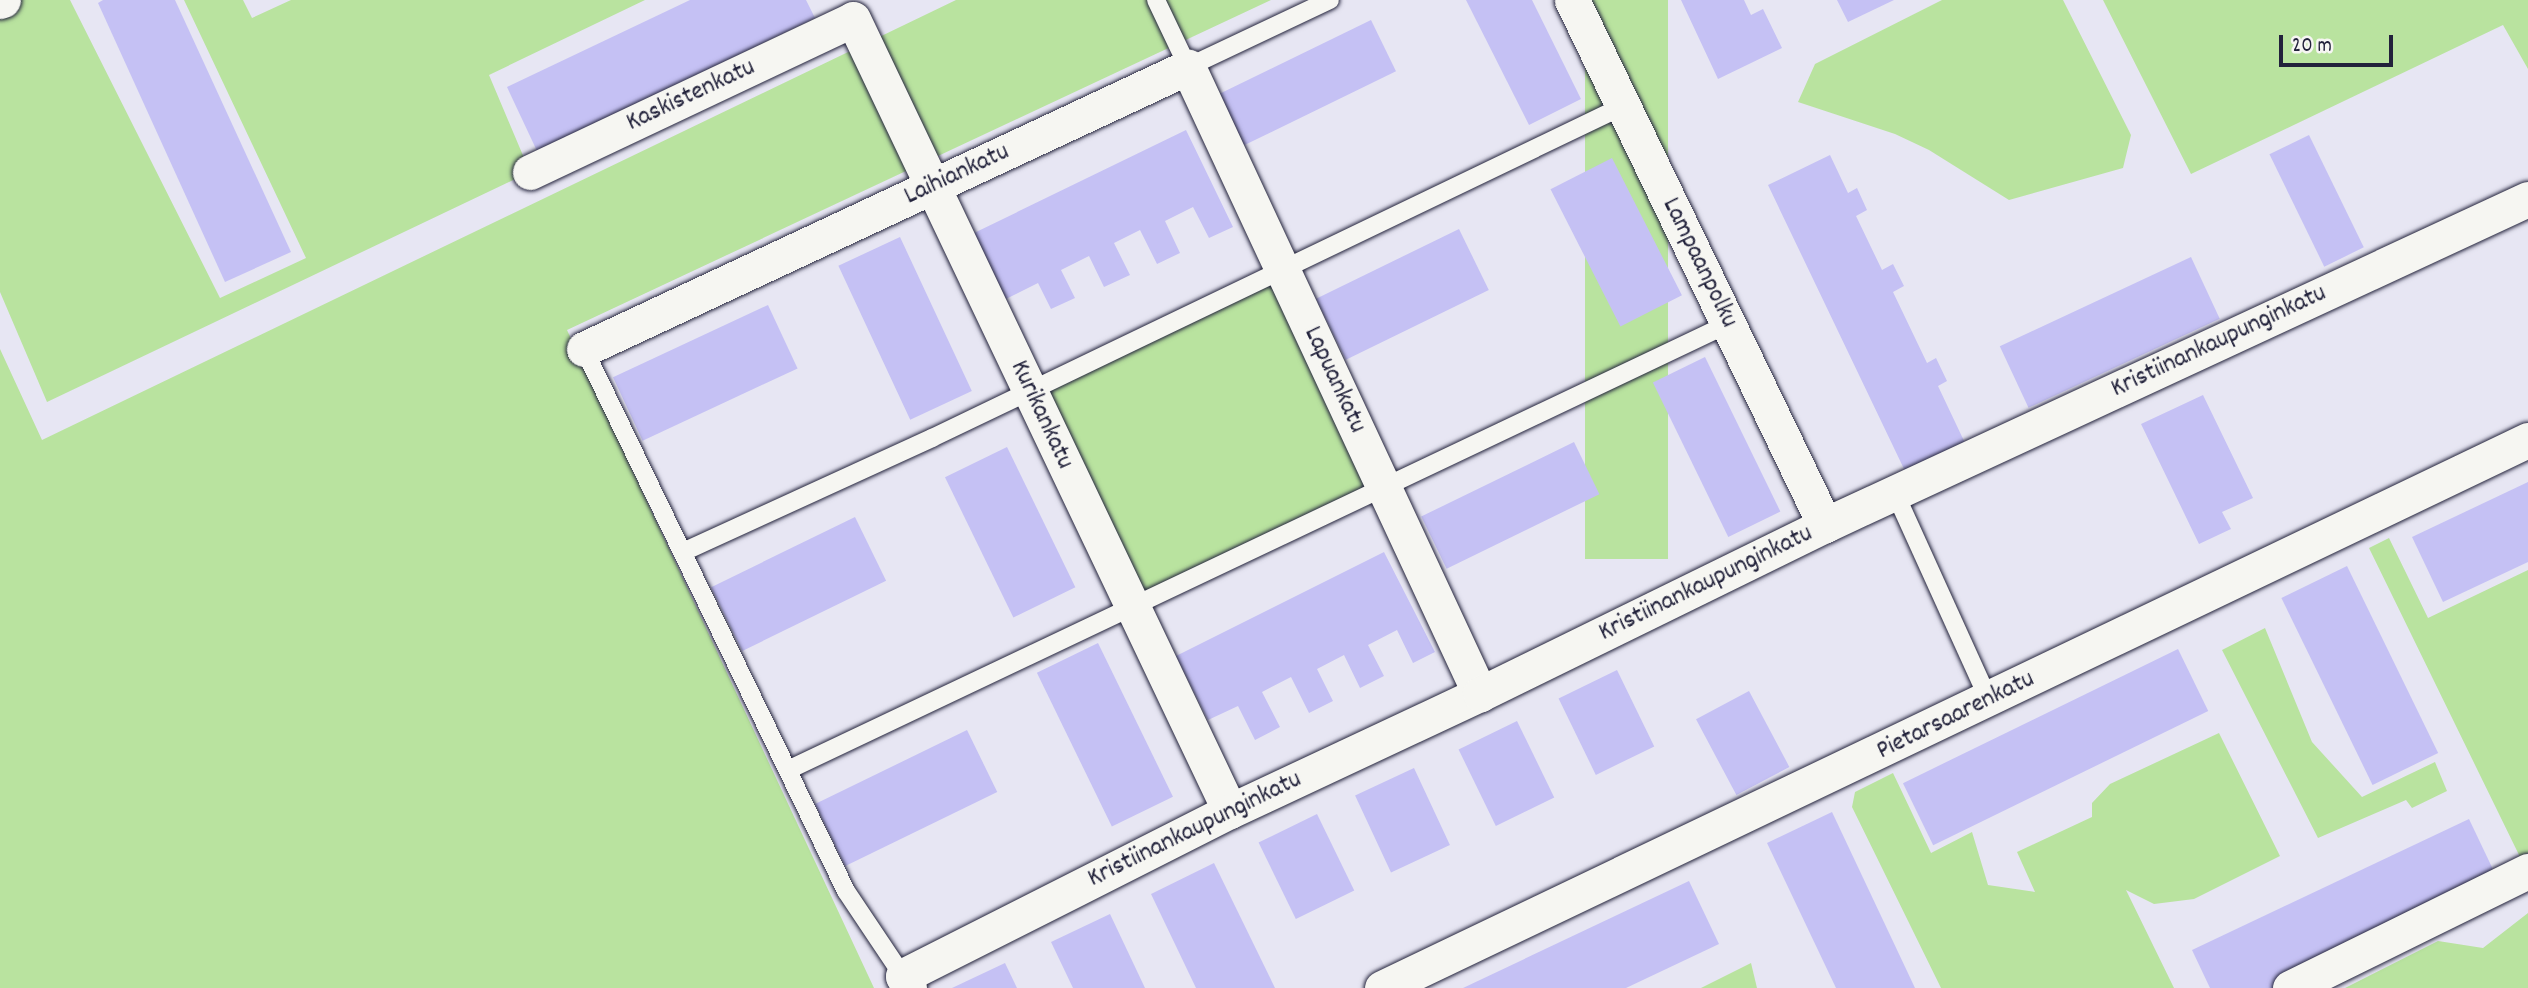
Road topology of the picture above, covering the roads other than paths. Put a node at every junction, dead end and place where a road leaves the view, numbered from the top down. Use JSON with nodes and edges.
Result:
{"nodes":[{"id":1,"x":1156,"y":0,"type":"edge"},
{"id":2,"x":1330,"y":0,"type":"edge"},
{"id":3,"x":1572,"y":0,"type":"edge"},
{"id":4,"x":853,"y":19,"type":"joint"},
{"id":5,"x":1188,"y":67,"type":"junction"},
{"id":6,"x":1623,"y":106,"type":"junction"},
{"id":7,"x":530,"y":172,"type":"dead end"},
{"id":8,"x":933,"y":187,"type":"junction"},
{"id":9,"x":2528,"y":199,"type":"edge"},
{"id":10,"x":1283,"y":270,"type":"junction"},
{"id":11,"x":1728,"y":324,"type":"junction"},
{"id":12,"x":584,"y":349,"type":"joint"},
{"id":13,"x":1030,"y":391,"type":"junction"},
{"id":14,"x":2528,"y":440,"type":"edge"},
{"id":15,"x":1384,"y":488,"type":"junction"},
{"id":16,"x":1895,"y":493,"type":"junction"},
{"id":17,"x":1825,"y":526,"type":"junction"},
{"id":18,"x":683,"y":552,"type":"junction"},
{"id":19,"x":1133,"y":607,"type":"junction"},
{"id":20,"x":1480,"y":694,"type":"junction"},
{"id":21,"x":1989,"y":700,"type":"junction"},
{"id":22,"x":788,"y":771,"type":"junction"},
{"id":23,"x":1230,"y":811,"type":"junction"},
{"id":24,"x":2528,"y":871,"type":"edge"},
{"id":25,"x":906,"y":982,"type":"edge"},
{"id":26,"x":1382,"y":988,"type":"edge"},
{"id":27,"x":2290,"y":988,"type":"edge"}],
"edges":[{"from":1,"to":5,"type":"lane"},
{"from":2,"to":5,"type":"lane","name":"Laihiankatu"},
{"from":3,"to":6,"type":"street","name":"Lampaanpolku"},
{"from":4,"to":7,"type":"street","name":"Kaskistenkatu"},
{"from":4,"to":8,"type":"street","name":"Kurikankatu"},
{"from":5,"to":8,"type":"street","name":"Laihiankatu"},
{"from":5,"to":10,"type":"street","name":"Lapuankatu"},
{"from":6,"to":10,"type":"lane"},
{"from":6,"to":11,"type":"street","name":"Lampaanpolku"},
{"from":8,"to":12,"type":"street","name":"Laihiankatu"},
{"from":8,"to":13,"type":"street","name":"Kurikankatu"},
{"from":9,"to":16,"type":"street","name":"Kristiinankaupunginkatu"},
{"from":10,"to":13,"type":"lane"},
{"from":10,"to":15,"type":"street","name":"Lapuankatu"},
{"from":11,"to":15,"type":"lane"},
{"from":11,"to":17,"type":"street","name":"Lampaanpolku"},
{"from":12,"to":18,"type":"lane"},
{"from":13,"to":18,"type":"lane"},
{"from":13,"to":19,"type":"street","name":"Kurikankatu"},
{"from":14,"to":21,"type":"street","name":"Pietarsaarenkatu"},
{"from":15,"to":19,"type":"lane"},
{"from":15,"to":20,"type":"street","name":"Lapuankatu"},
{"from":16,"to":17,"type":"street","name":"Kristiinankaupunginkatu"},
{"from":16,"to":21,"type":"lane"},
{"from":17,"to":20,"type":"street","name":"Kristiinankaupunginkatu"},
{"from":18,"to":22,"type":"lane"},
{"from":19,"to":22,"type":"lane"},
{"from":19,"to":23,"type":"street","name":"Kurikankatu"},
{"from":20,"to":23,"type":"street","name":"Kristiinankaupunginkatu"},
{"from":21,"to":26,"type":"street","name":"Pietarsaarenkatu"},
{"from":22,"to":25,"type":"lane"},
{"from":23,"to":25,"type":"street","name":"Kristiinankaupunginkatu"},
{"from":24,"to":27,"type":"street"}]}
